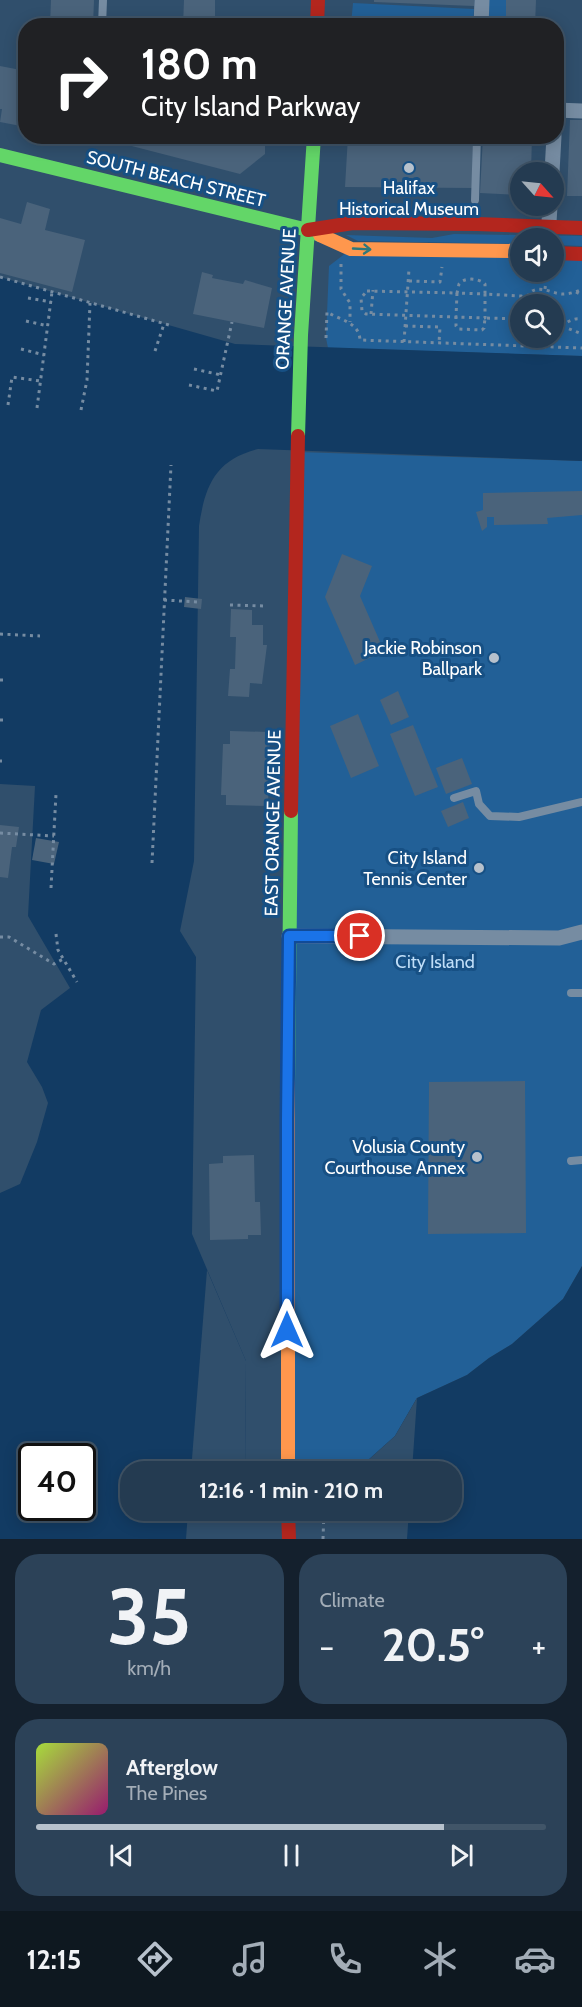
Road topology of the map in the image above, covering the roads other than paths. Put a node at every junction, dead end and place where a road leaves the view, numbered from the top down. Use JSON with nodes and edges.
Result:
{"nodes":[{"id":1,"x":103,"y":0,"type":"edge"},
{"id":2,"x":318,"y":0,"type":"edge"},
{"id":3,"x":482,"y":0,"type":"edge"},
{"id":4,"x":102,"y":18,"type":"edge"},
{"id":5,"x":317,"y":18,"type":"edge"},
{"id":6,"x":481,"y":18,"type":"edge"},
{"id":7,"x":564,"y":110,"type":"edge"},
{"id":8,"x":582,"y":111,"type":"edge"},
{"id":9,"x":313,"y":144,"type":"edge"},
{"id":10,"x":477,"y":144,"type":"edge"},
{"id":11,"x":554,"y":144,"type":"edge"},
{"id":12,"x":0,"y":155,"type":"edge"},
{"id":13,"x":553,"y":162,"type":"edge"},
{"id":14,"x":475,"y":200,"type":"dead end"},
{"id":15,"x":582,"y":228,"type":"edge"},
{"id":16,"x":308,"y":230,"type":"junction"},
{"id":17,"x":510,"y":231,"type":"edge"},
{"id":18,"x":564,"y":231,"type":"edge"},
{"id":19,"x":510,"y":251,"type":"edge"},
{"id":20,"x":564,"y":253,"type":"edge"},
{"id":21,"x":582,"y":254,"type":"edge"},
{"id":22,"x":297,"y":464,"type":"joint"},
{"id":23,"x":454,"y":798,"type":"dead end"},
{"id":24,"x":582,"y":802,"type":"edge"},
{"id":25,"x":582,"y":933,"type":"edge"},
{"id":26,"x":289,"y":936,"type":"junction"},
{"id":27,"x":571,"y":993,"type":"dead end"},
{"id":28,"x":582,"y":993,"type":"edge"},
{"id":29,"x":582,"y":1160,"type":"edge"},
{"id":30,"x":571,"y":1161,"type":"dead end"},
{"id":31,"x":288,"y":1461,"type":"edge"},
{"id":32,"x":288,"y":1521,"type":"edge"},
{"id":33,"x":289,"y":1539,"type":"edge"}],
"edges":[{"from":1,"to":4,"type":"lane"},
{"from":2,"to":5,"type":"street"},
{"from":3,"to":6,"type":"street"},
{"from":7,"to":8,"type":"street"},
{"from":9,"to":16,"type":"street","name":"ORANGE AVENUE"},
{"from":10,"to":14,"type":"lane"},
{"from":11,"to":13,"type":"street"},
{"from":12,"to":16,"type":"street","name":"SOUTH BEACH STREET"},
{"from":15,"to":18,"type":"street","name":"SOUTH BEACH STREET"},
{"from":16,"to":17,"type":"street","name":"SOUTH BEACH STREET"},
{"from":16,"to":19,"type":"street","name":"SOUTH BEACH STREET","one_way":true},
{"from":16,"to":22,"type":"street","name":"ORANGE AVENUE"},
{"from":20,"to":21,"type":"street"},
{"from":22,"to":26,"type":"street","name":"EAST ORANGE AVENUE"},
{"from":23,"to":24,"type":"lane"},
{"from":25,"to":26,"type":"street"},
{"from":26,"to":31,"type":"street","name":"EAST ORANGE AVENUE"},
{"from":27,"to":28,"type":"lane"},
{"from":29,"to":30,"type":"lane"},
{"from":32,"to":33,"type":"street"}]}
